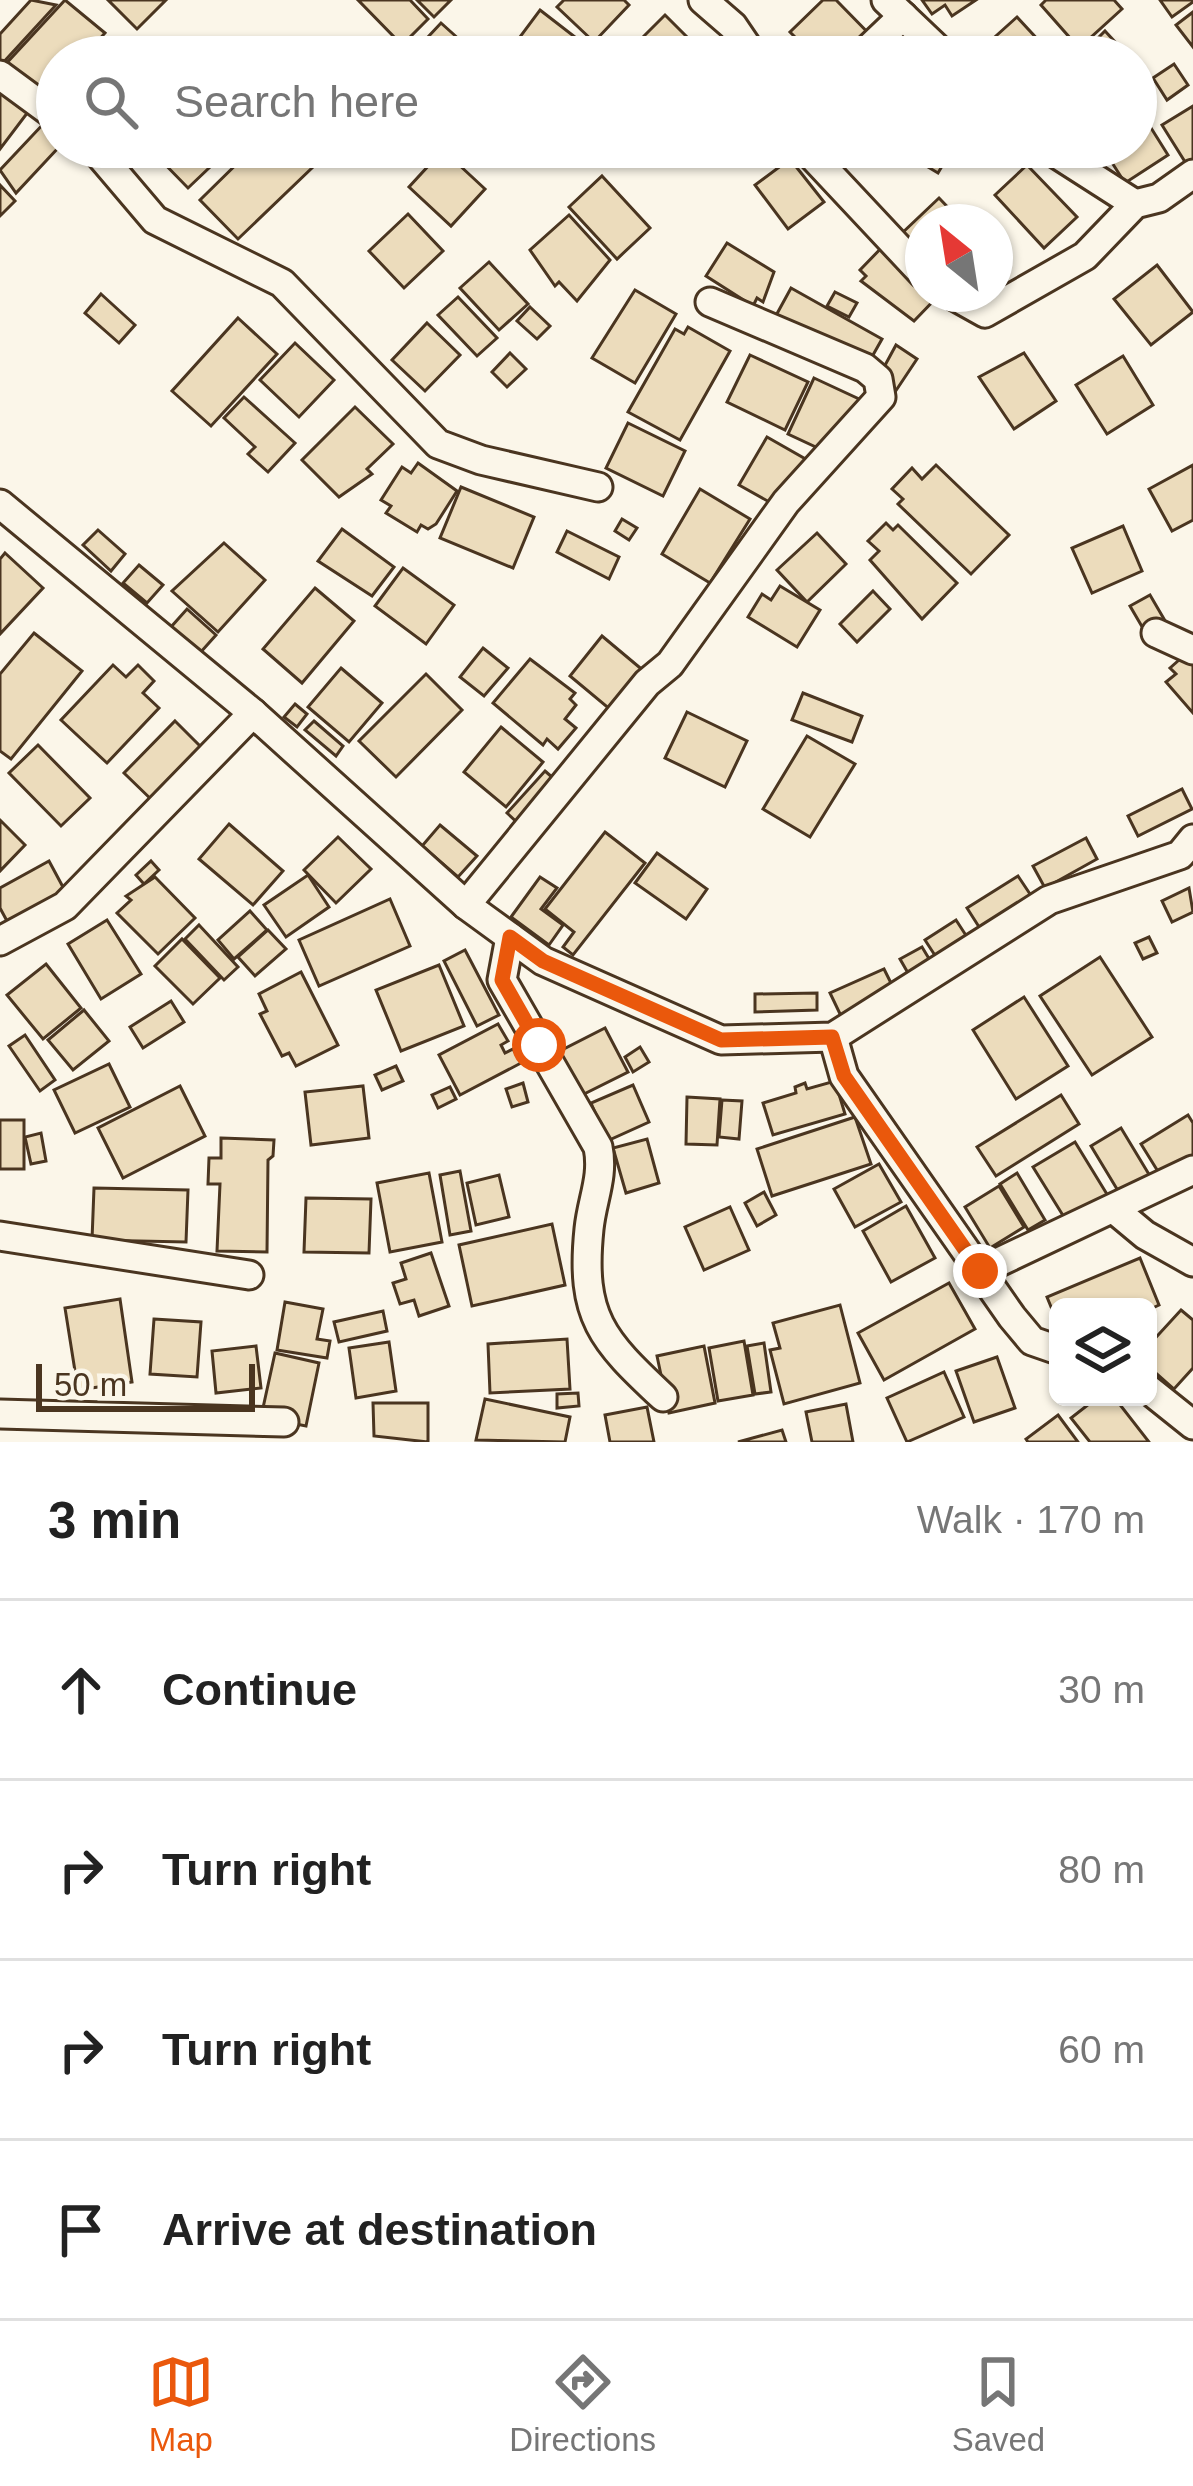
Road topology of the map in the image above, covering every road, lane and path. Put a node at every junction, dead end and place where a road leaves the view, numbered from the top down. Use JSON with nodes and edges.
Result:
{"nodes":[{"id":1,"x":703,"y":0,"type":"edge"},
{"id":2,"x":895,"y":8,"type":"edge"},
{"id":3,"x":740,"y":36,"type":"edge"},
{"id":4,"x":875,"y":36,"type":"edge"},
{"id":5,"x":924,"y":36,"type":"edge"},
{"id":6,"x":0,"y":75,"type":"edge"},
{"id":7,"x":36,"y":102,"type":"edge"},
{"id":8,"x":111,"y":168,"type":"edge"},
{"id":9,"x":824,"y":168,"type":"edge"},
{"id":10,"x":1079,"y":168,"type":"edge"},
{"id":11,"x":1193,"y":174,"type":"edge"},
{"id":12,"x":1135,"y":204,"type":"junction"},
{"id":13,"x":905,"y":255,"type":"edge"},
{"id":14,"x":1013,"y":297,"type":"edge"},
{"id":15,"x":710,"y":302,"type":"dead end"},
{"id":16,"x":598,"y":488,"type":"dead end"},
{"id":17,"x":0,"y":504,"type":"edge"},
{"id":18,"x":1156,"y":633,"type":"dead end"},
{"id":19,"x":1193,"y":650,"type":"edge"},
{"id":20,"x":254,"y":713,"type":"junction"},
{"id":21,"x":1193,"y":839,"type":"edge"},
{"id":22,"x":466,"y":905,"type":"junction"},
{"id":23,"x":510,"y":937,"type":"junction"},
{"id":24,"x":0,"y":941,"type":"edge"},
{"id":25,"x":832,"y":1037,"type":"junction"},
{"id":26,"x":1193,"y":1149,"type":"edge"},
{"id":27,"x":1193,"y":1170,"type":"edge"},
{"id":28,"x":1143,"y":1198,"type":"junction"},
{"id":29,"x":1115,"y":1210,"type":"junction"},
{"id":30,"x":0,"y":1236,"type":"edge"},
{"id":31,"x":1193,"y":1262,"type":"edge"},
{"id":32,"x":980,"y":1271,"type":"junction"},
{"id":33,"x":249,"y":1275,"type":"dead end"},
{"id":34,"x":1049,"y":1347,"type":"edge"},
{"id":35,"x":1157,"y":1396,"type":"edge"},
{"id":36,"x":663,"y":1397,"type":"dead end"},
{"id":37,"x":0,"y":1414,"type":"edge"},
{"id":38,"x":284,"y":1422,"type":"dead end"},
{"id":39,"x":1193,"y":1425,"type":"edge"}],
"edges":[{"from":1,"to":3,"type":"street"},
{"from":2,"to":4,"type":"street"},
{"from":2,"to":5,"type":"street"},
{"from":6,"to":7,"type":"street"},
{"from":8,"to":16,"type":"street"},
{"from":9,"to":13,"type":"street"},
{"from":10,"to":12,"type":"street"},
{"from":11,"to":12,"type":"street"},
{"from":12,"to":14,"type":"street"},
{"from":15,"to":22,"type":"street"},
{"from":17,"to":20,"type":"street"},
{"from":18,"to":19,"type":"street"},
{"from":20,"to":22,"type":"street"},
{"from":20,"to":24,"type":"street"},
{"from":21,"to":25,"type":"street"},
{"from":22,"to":23,"type":"street"},
{"from":23,"to":25,"type":"street"},
{"from":23,"to":36,"type":"street"},
{"from":25,"to":32,"type":"street"},
{"from":26,"to":28,"type":"street"},
{"from":27,"to":28,"type":"street"},
{"from":28,"to":29,"type":"street"},
{"from":29,"to":31,"type":"street"},
{"from":29,"to":32,"type":"street"},
{"from":30,"to":33,"type":"street"},
{"from":32,"to":34,"type":"street"},
{"from":35,"to":39,"type":"street"},
{"from":37,"to":38,"type":"street"}]}
